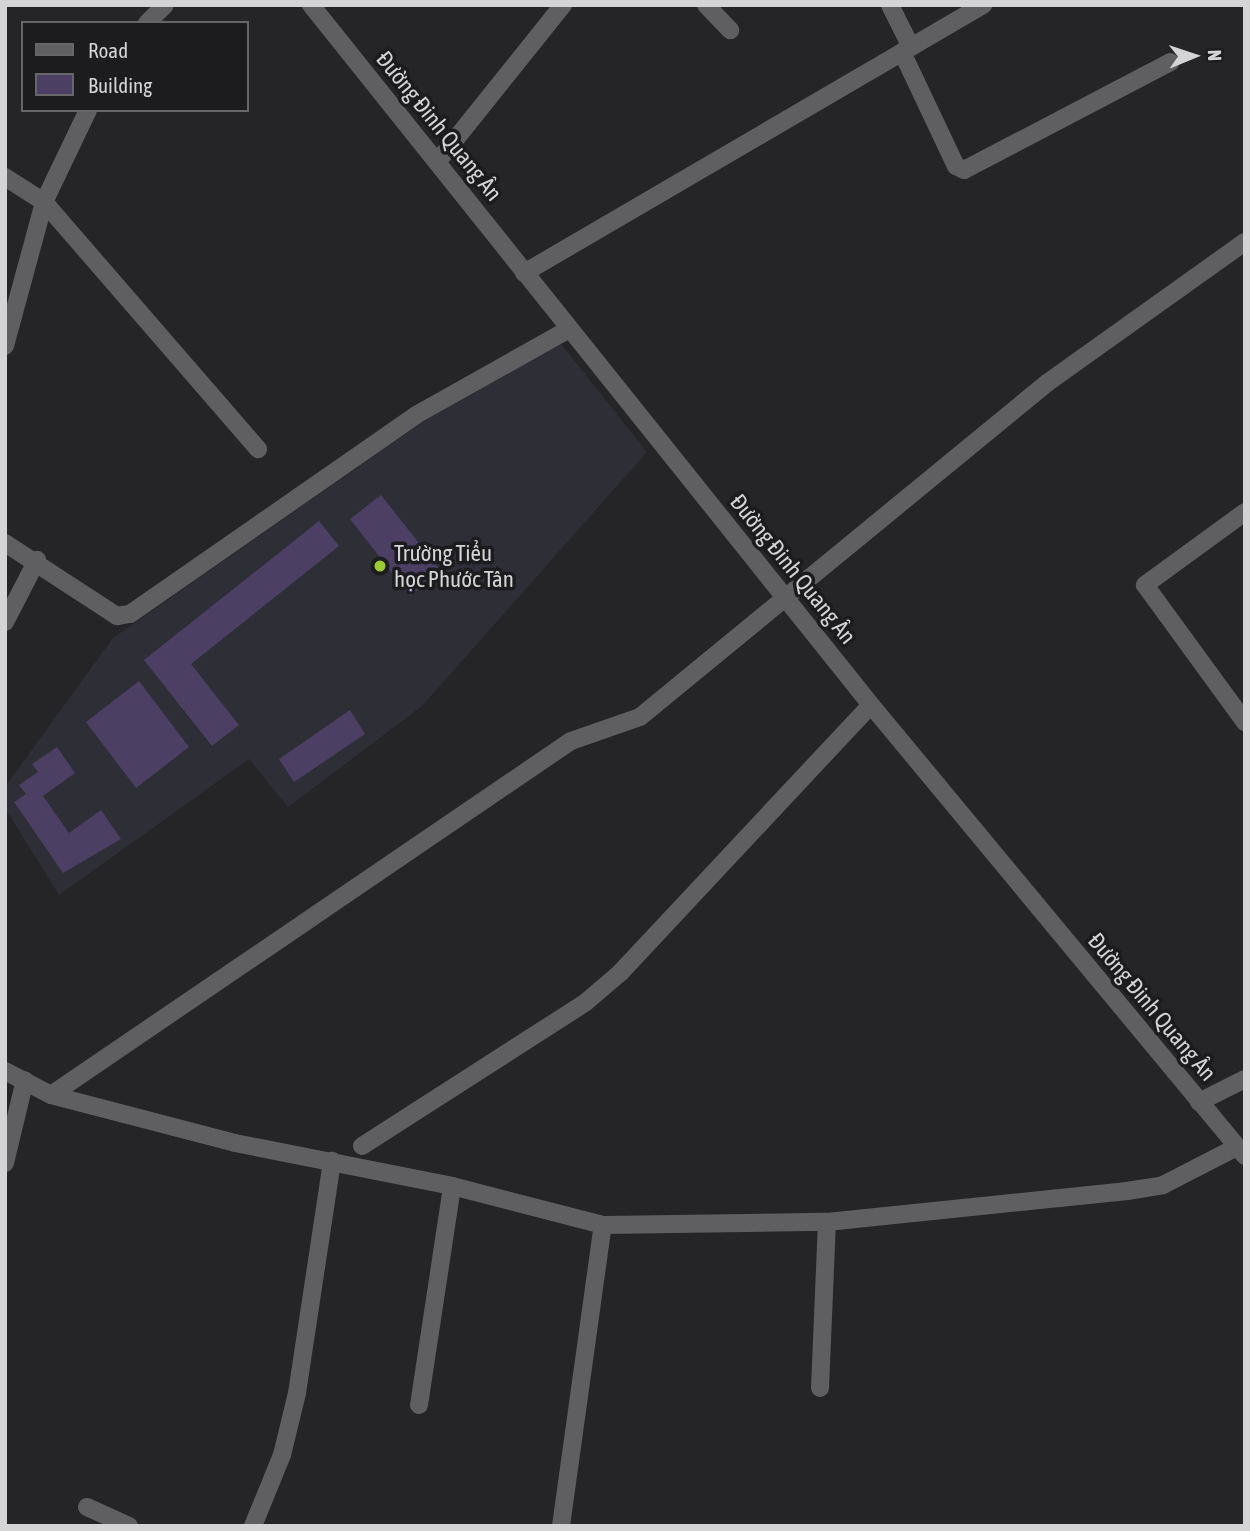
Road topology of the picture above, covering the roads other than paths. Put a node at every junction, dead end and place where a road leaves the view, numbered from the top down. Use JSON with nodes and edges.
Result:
{"nodes":[{"id":1,"x":165,"y":5,"type":"edge"},
{"id":2,"x":311,"y":5,"type":"edge"},
{"id":3,"x":563,"y":5,"type":"edge"},
{"id":4,"x":706,"y":5,"type":"edge"},
{"id":5,"x":890,"y":5,"type":"edge"},
{"id":6,"x":983,"y":5,"type":"edge"},
{"id":7,"x":149,"y":21,"type":"edge"},
{"id":8,"x":730,"y":30,"type":"dead end"},
{"id":9,"x":907,"y":49,"type":"junction"},
{"id":10,"x":1171,"y":62,"type":"dead end"},
{"id":11,"x":87,"y":112,"type":"edge"},
{"id":12,"x":438,"y":161,"type":"junction"},
{"id":13,"x":5,"y":177,"type":"edge"},
{"id":14,"x":44,"y":202,"type":"junction"},
{"id":15,"x":1245,"y":242,"type":"edge"},
{"id":16,"x":524,"y":273,"type":"junction"},
{"id":17,"x":569,"y":328,"type":"junction"},
{"id":18,"x":5,"y":346,"type":"edge"},
{"id":19,"x":258,"y":449,"type":"dead end"},
{"id":20,"x":1245,"y":512,"type":"edge"},
{"id":21,"x":5,"y":543,"type":"edge"},
{"id":22,"x":37,"y":560,"type":"junction"},
{"id":23,"x":782,"y":595,"type":"junction"},
{"id":24,"x":5,"y":622,"type":"edge"},
{"id":25,"x":871,"y":705,"type":"junction"},
{"id":26,"x":1245,"y":722,"type":"edge"},
{"id":27,"x":5,"y":1071,"type":"edge"},
{"id":28,"x":1245,"y":1079,"type":"edge"},
{"id":29,"x":25,"y":1080,"type":"junction"},
{"id":30,"x":51,"y":1094,"type":"junction"},
{"id":31,"x":1199,"y":1102,"type":"junction"},
{"id":32,"x":362,"y":1146,"type":"dead end"},
{"id":33,"x":1241,"y":1152,"type":"edge"},
{"id":34,"x":332,"y":1161,"type":"junction"},
{"id":35,"x":5,"y":1163,"type":"edge"},
{"id":36,"x":452,"y":1186,"type":"junction"},
{"id":37,"x":827,"y":1222,"type":"junction"},
{"id":38,"x":603,"y":1225,"type":"junction"},
{"id":39,"x":820,"y":1388,"type":"dead end"},
{"id":40,"x":419,"y":1405,"type":"dead end"},
{"id":41,"x":87,"y":1507,"type":"dead end"},
{"id":42,"x":129,"y":1526,"type":"edge"},
{"id":43,"x":253,"y":1526,"type":"edge"},
{"id":44,"x":561,"y":1526,"type":"edge"}],
"edges":[{"from":1,"to":7,"type":"street"},
{"from":2,"to":12,"type":"street","name":"Đường Đinh Quang Ân"},
{"from":3,"to":12,"type":"street"},
{"from":4,"to":8,"type":"street"},
{"from":5,"to":9,"type":"street"},
{"from":6,"to":9,"type":"street"},
{"from":9,"to":10,"type":"street"},
{"from":9,"to":16,"type":"street"},
{"from":11,"to":14,"type":"street"},
{"from":12,"to":16,"type":"street","name":"Đường Đinh Quang Ân"},
{"from":13,"to":14,"type":"street"},
{"from":14,"to":18,"type":"street"},
{"from":14,"to":19,"type":"street"},
{"from":15,"to":23,"type":"street"},
{"from":16,"to":17,"type":"street","name":"Đường Đinh Quang Ân"},
{"from":17,"to":22,"type":"street"},
{"from":17,"to":23,"type":"street","name":"Đường Đinh Quang Ân"},
{"from":20,"to":26,"type":"street"},
{"from":21,"to":22,"type":"street"},
{"from":22,"to":24,"type":"street"},
{"from":23,"to":25,"type":"street","name":"Đường Đinh Quang Ân"},
{"from":23,"to":30,"type":"street"},
{"from":25,"to":31,"type":"street","name":"Đường Đinh Quang Ân"},
{"from":25,"to":32,"type":"street"},
{"from":27,"to":29,"type":"street"},
{"from":28,"to":31,"type":"street"},
{"from":29,"to":30,"type":"street"},
{"from":29,"to":35,"type":"street"},
{"from":30,"to":34,"type":"street"},
{"from":31,"to":33,"type":"street","name":"Đường Đinh Quang Ân"},
{"from":33,"to":37,"type":"street"},
{"from":34,"to":36,"type":"street"},
{"from":34,"to":43,"type":"street"},
{"from":36,"to":38,"type":"street"},
{"from":36,"to":40,"type":"street"},
{"from":37,"to":38,"type":"street"},
{"from":37,"to":39,"type":"street"},
{"from":38,"to":44,"type":"street"},
{"from":41,"to":42,"type":"street"}]}
